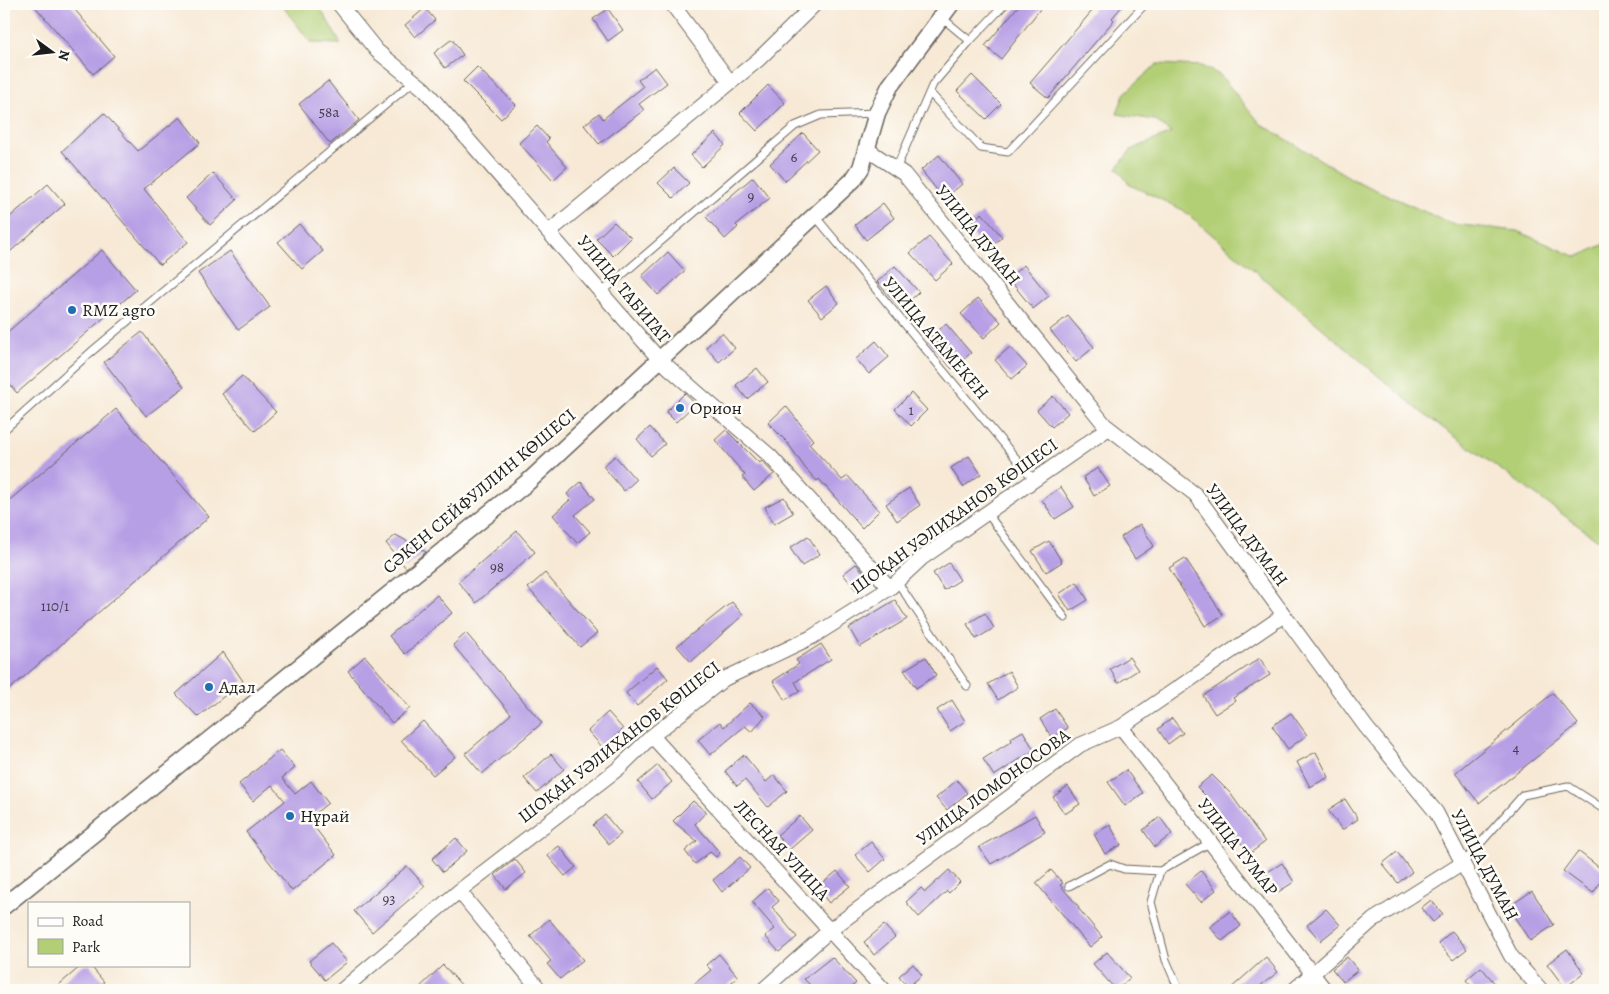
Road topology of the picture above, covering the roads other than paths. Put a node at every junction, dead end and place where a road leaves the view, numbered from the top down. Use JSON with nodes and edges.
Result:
{"nodes":[{"id":1,"x":339,"y":4,"type":"edge"},
{"id":2,"x":672,"y":4,"type":"edge"},
{"id":3,"x":815,"y":4,"type":"edge"},
{"id":4,"x":951,"y":4,"type":"edge"},
{"id":5,"x":1005,"y":4,"type":"edge"},
{"id":6,"x":1145,"y":4,"type":"edge"},
{"id":7,"x":941,"y":17,"type":"junction"},
{"id":8,"x":970,"y":41,"type":"junction"},
{"id":9,"x":414,"y":80,"type":"junction"},
{"id":10,"x":730,"y":82,"type":"junction"},
{"id":11,"x":930,"y":92,"type":"junction"},
{"id":12,"x":877,"y":113,"type":"junction"},
{"id":13,"x":868,"y":150,"type":"junction"},
{"id":14,"x":896,"y":169,"type":"junction"},
{"id":15,"x":814,"y":216,"type":"junction"},
{"id":16,"x":550,"y":231,"type":"junction"},
{"id":17,"x":602,"y":292,"type":"junction"},
{"id":18,"x":660,"y":360,"type":"junction"},
{"id":19,"x":1109,"y":428,"type":"junction"},
{"id":20,"x":4,"y":430,"type":"edge"},
{"id":21,"x":1034,"y":480,"type":"junction"},
{"id":22,"x":987,"y":513,"type":"junction"},
{"id":23,"x":894,"y":585,"type":"junction"},
{"id":24,"x":1284,"y":615,"type":"junction"},
{"id":25,"x":1065,"y":618,"type":"dead end"},
{"id":26,"x":967,"y":686,"type":"dead end"},
{"id":27,"x":1121,"y":727,"type":"junction"},
{"id":28,"x":652,"y":736,"type":"junction"},
{"id":29,"x":1605,"y":810,"type":"edge"},
{"id":30,"x":1211,"y":842,"type":"junction"},
{"id":31,"x":1463,"y":863,"type":"junction"},
{"id":32,"x":1160,"y":871,"type":"junction"},
{"id":33,"x":1069,"y":886,"type":"dead end"},
{"id":34,"x":458,"y":891,"type":"junction"},
{"id":35,"x":4,"y":906,"type":"edge"},
{"id":36,"x":830,"y":930,"type":"junction"},
{"id":37,"x":1313,"y":974,"type":"junction"},
{"id":38,"x":342,"y":990,"type":"edge"},
{"id":39,"x":540,"y":990,"type":"edge"},
{"id":40,"x":763,"y":990,"type":"edge"},
{"id":41,"x":884,"y":990,"type":"edge"},
{"id":42,"x":1179,"y":990,"type":"edge"},
{"id":43,"x":1294,"y":990,"type":"edge"},
{"id":44,"x":1326,"y":990,"type":"edge"},
{"id":45,"x":1541,"y":990,"type":"edge"}],
"edges":[{"from":1,"to":9,"type":"street","name":"УЛИЦА ТАБИГАТ"},
{"from":2,"to":10,"type":"street"},
{"from":3,"to":10,"type":"street"},
{"from":4,"to":7,"type":"street","name":"СӘКЕН СЕЙФУЛЛИН КӨШЕСІ"},
{"from":5,"to":8,"type":"lane"},
{"from":6,"to":11,"type":"lane"},
{"from":7,"to":8,"type":"lane"},
{"from":7,"to":12,"type":"street","name":"СӘКЕН СЕЙФУЛЛИН КӨШЕСІ"},
{"from":8,"to":11,"type":"lane"},
{"from":9,"to":16,"type":"street","name":"УЛИЦА ТАБИГАТ"},
{"from":9,"to":20,"type":"lane"},
{"from":10,"to":16,"type":"street"},
{"from":11,"to":14,"type":"lane"},
{"from":12,"to":13,"type":"street","name":"СӘКЕН СЕЙФУЛЛИН КӨШЕСІ"},
{"from":12,"to":17,"type":"lane"},
{"from":13,"to":14,"type":"street","name":"УЛИЦА ДУМАН"},
{"from":13,"to":15,"type":"street","name":"СӘКЕН СЕЙФУЛЛИН КӨШЕСІ"},
{"from":14,"to":19,"type":"street","name":"УЛИЦА ДУМАН"},
{"from":15,"to":18,"type":"street","name":"СӘКЕН СЕЙФУЛЛИН КӨШЕСІ"},
{"from":15,"to":21,"type":"lane","name":"УЛИЦА АТАМЕКЕН"},
{"from":16,"to":17,"type":"street","name":"УЛИЦА ТАБИГАТ"},
{"from":17,"to":18,"type":"street","name":"УЛИЦА ТАБИГАТ"},
{"from":18,"to":23,"type":"street","name":"УЛИЦА ТАБИГАТ"},
{"from":18,"to":35,"type":"street","name":"СӘКЕН СЕЙФУЛЛИН КӨШЕСІ"},
{"from":19,"to":21,"type":"street","name":"ШОҚАН УӘЛИХАНОВ КӨШЕСІ"},
{"from":19,"to":24,"type":"street","name":"УЛИЦА ДУМАН"},
{"from":21,"to":22,"type":"street","name":"ШОҚАН УӘЛИХАНОВ КӨШЕСІ"},
{"from":22,"to":23,"type":"street","name":"ШОҚАН УӘЛИХАНОВ КӨШЕСІ"},
{"from":22,"to":25,"type":"lane"},
{"from":23,"to":26,"type":"lane"},
{"from":23,"to":28,"type":"street","name":"ШОҚАН УӘЛИХАНОВ КӨШЕСІ"},
{"from":24,"to":27,"type":"street","name":"УЛИЦА ЛОМОНОСОВА"},
{"from":24,"to":31,"type":"street","name":"УЛИЦА ДУМАН"},
{"from":27,"to":30,"type":"street","name":"УЛИЦА ТУМАР"},
{"from":27,"to":36,"type":"street","name":"УЛИЦА ЛОМОНОСОВА"},
{"from":28,"to":34,"type":"street","name":"ШОҚАН УӘЛИХАНОВ КӨШЕСІ"},
{"from":28,"to":36,"type":"street","name":"ЛЕСНАЯ УЛИЦА"},
{"from":29,"to":31,"type":"lane"},
{"from":30,"to":32,"type":"lane"},
{"from":30,"to":37,"type":"street","name":"УЛИЦА ТУМАР"},
{"from":31,"to":37,"type":"street"},
{"from":31,"to":45,"type":"street","name":"УЛИЦА ДУМАН"},
{"from":32,"to":33,"type":"lane"},
{"from":32,"to":42,"type":"lane"},
{"from":34,"to":38,"type":"street","name":"ШОҚАН УӘЛИХАНОВ КӨШЕСІ"},
{"from":34,"to":39,"type":"street"},
{"from":36,"to":40,"type":"street","name":"УЛИЦА ЛОМОНОСОВА"},
{"from":36,"to":41,"type":"street","name":"ЛЕСНАЯ УЛИЦА"},
{"from":37,"to":43,"type":"street"},
{"from":37,"to":44,"type":"street","name":"УЛИЦА ТУМАР"}]}
